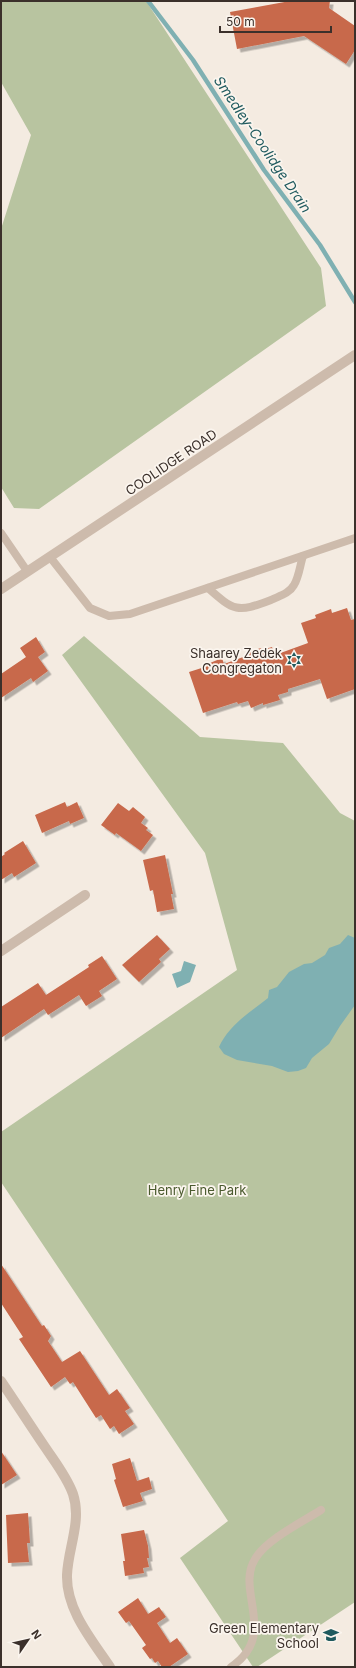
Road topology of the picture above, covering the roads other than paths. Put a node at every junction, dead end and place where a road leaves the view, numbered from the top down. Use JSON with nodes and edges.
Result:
{"nodes":[{"id":1,"x":355,"y":355,"type":"edge"},
{"id":2,"x":1,"y":533,"type":"edge"},
{"id":3,"x":355,"y":538,"type":"edge"},
{"id":4,"x":303,"y":556,"type":"junction"},
{"id":5,"x":50,"y":557,"type":"junction"},
{"id":6,"x":27,"y":571,"type":"junction"},
{"id":7,"x":208,"y":588,"type":"junction"},
{"id":8,"x":1,"y":589,"type":"edge"},
{"id":9,"x":85,"y":894,"type":"dead end"},
{"id":10,"x":1,"y":952,"type":"edge"},
{"id":11,"x":1,"y":1381,"type":"edge"},
{"id":12,"x":322,"y":1510,"type":"dead end"},
{"id":13,"x":110,"y":1667,"type":"edge"},
{"id":14,"x":231,"y":1667,"type":"edge"}],
"edges":[{"from":1,"to":5,"type":"street","name":"COOLIDGE ROAD"},
{"from":2,"to":6,"type":"lane"},
{"from":3,"to":4,"type":"lane"},
{"from":4,"to":7,"type":"lane"},
{"from":4,"to":7,"type":"lane"},
{"from":5,"to":6,"type":"street","name":"COOLIDGE ROAD"},
{"from":5,"to":7,"type":"lane"},
{"from":6,"to":8,"type":"street","name":"COOLIDGE ROAD"},
{"from":9,"to":10,"type":"street"},
{"from":11,"to":13,"type":"street"},
{"from":12,"to":14,"type":"lane"}]}
